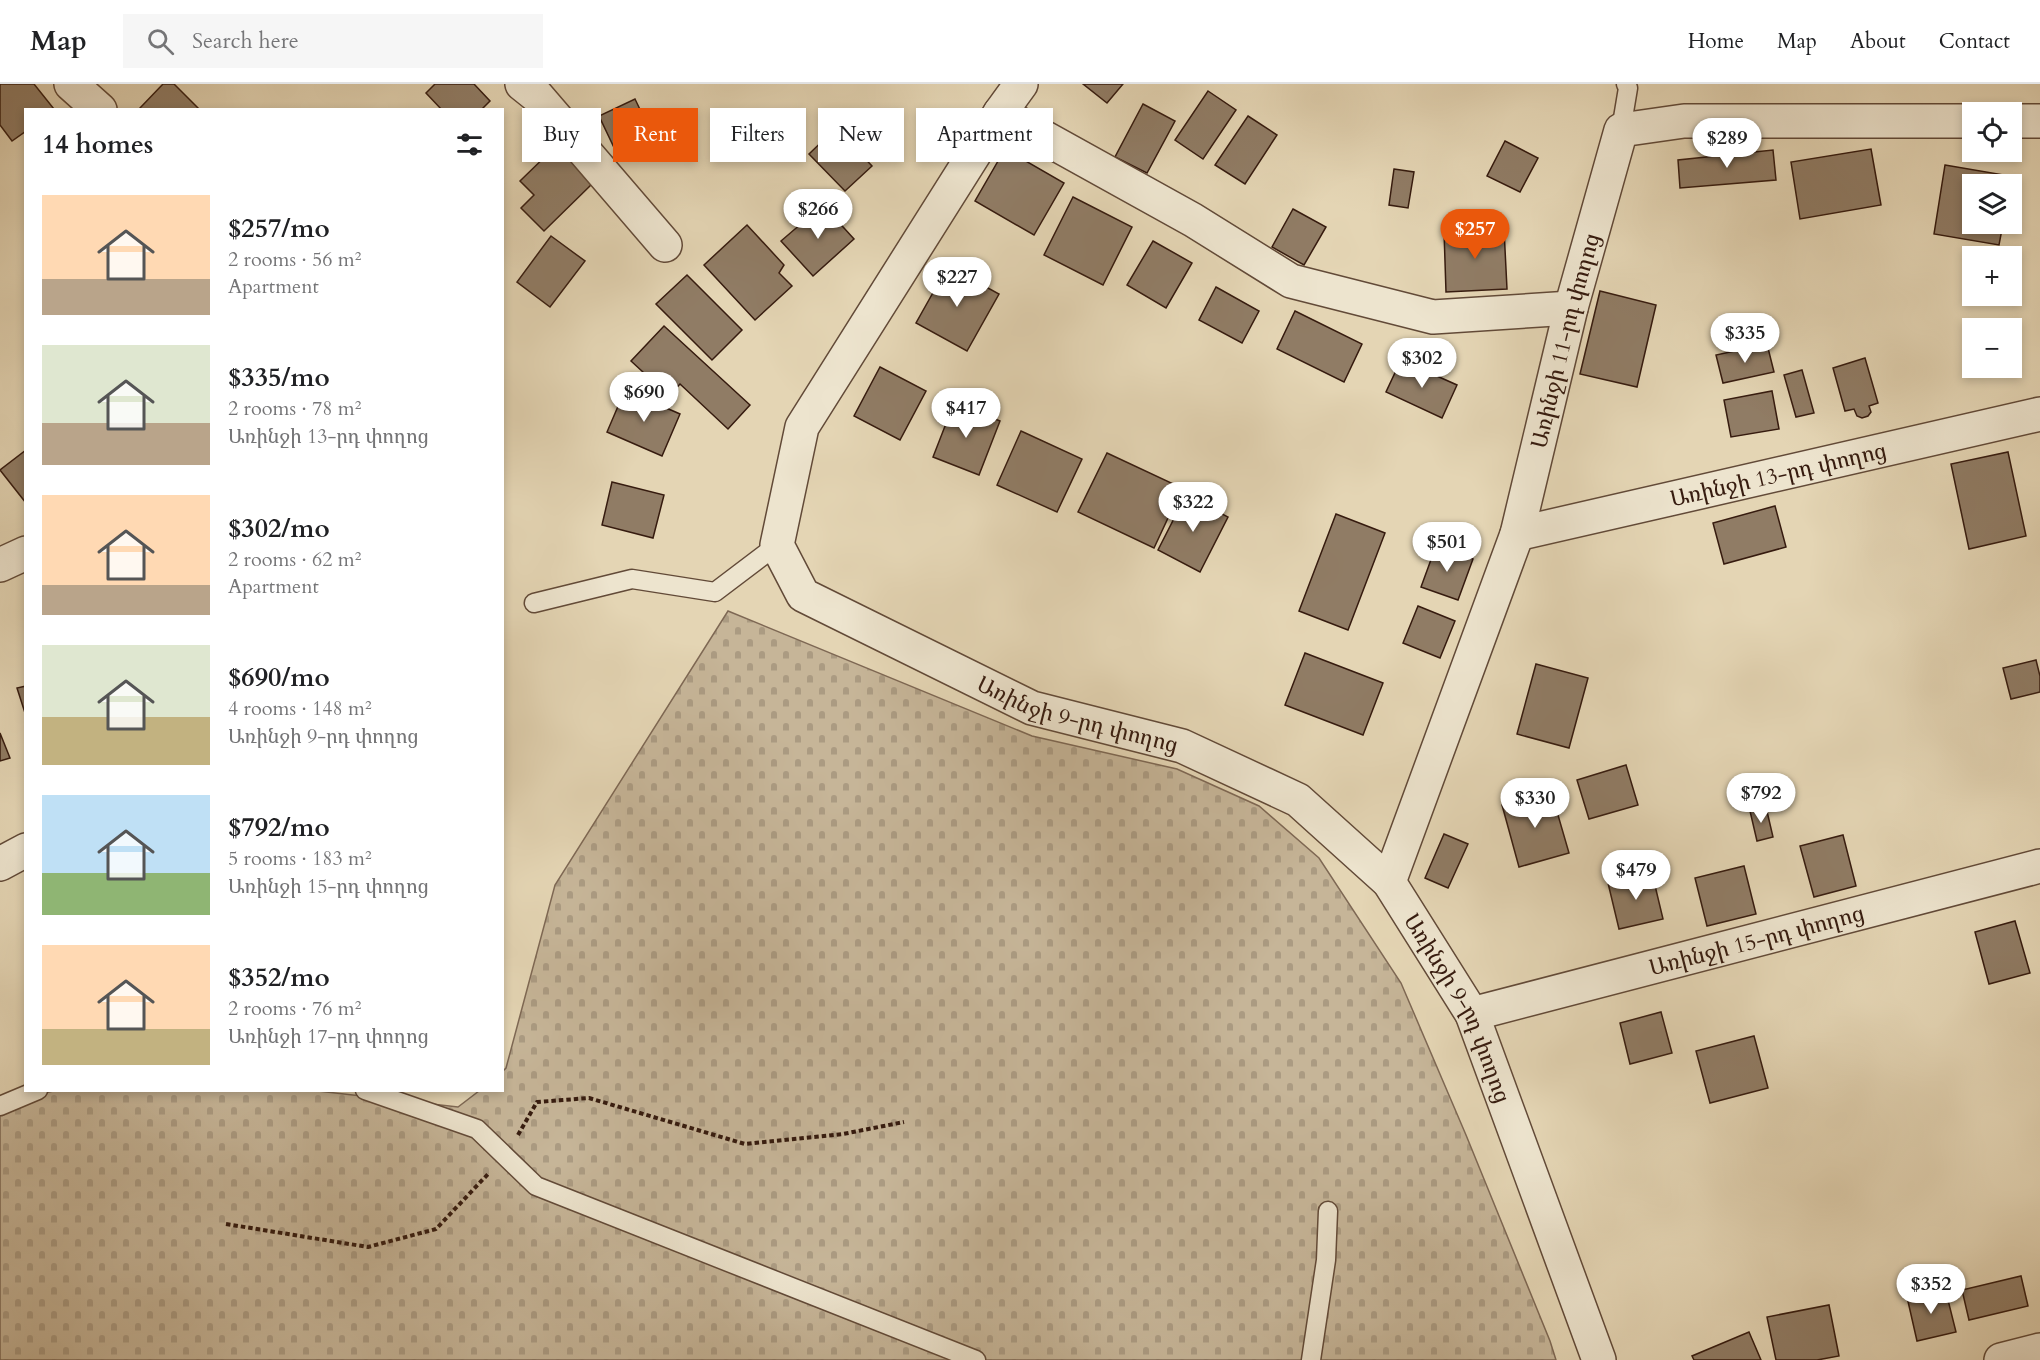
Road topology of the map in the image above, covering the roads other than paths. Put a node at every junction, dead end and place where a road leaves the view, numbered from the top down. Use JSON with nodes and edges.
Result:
{"nodes":[{"id":1,"x":71,"y":84,"type":"edge"},
{"id":2,"x":522,"y":84,"type":"edge"},
{"id":3,"x":1022,"y":84,"type":"edge"},
{"id":4,"x":1626,"y":84,"type":"edge"},
{"id":5,"x":98,"y":108,"type":"edge"},
{"id":6,"x":1004,"y":108,"type":"edge"},
{"id":7,"x":1962,"y":121,"type":"edge"},
{"id":8,"x":2022,"y":121,"type":"edge"},
{"id":9,"x":2040,"y":121,"type":"edge"},
{"id":10,"x":1621,"y":130,"type":"junction"},
{"id":11,"x":1053,"y":142,"type":"edge"},
{"id":12,"x":969,"y":162,"type":"edge"},
{"id":13,"x":665,"y":245,"type":"dead end"},
{"id":14,"x":1571,"y":308,"type":"junction"},
{"id":15,"x":2040,"y":414,"type":"edge"},
{"id":16,"x":1517,"y":534,"type":"junction"},
{"id":17,"x":777,"y":545,"type":"junction"},
{"id":18,"x":24,"y":554,"type":"edge"},
{"id":19,"x":0,"y":565,"type":"edge"},
{"id":20,"x":534,"y":603,"type":"dead end"},
{"id":21,"x":24,"y":851,"type":"edge"},
{"id":22,"x":0,"y":864,"type":"edge"},
{"id":23,"x":2040,"y":866,"type":"edge"},
{"id":24,"x":1389,"y":882,"type":"junction"},
{"id":25,"x":1472,"y":1014,"type":"junction"},
{"id":26,"x":33,"y":1092,"type":"edge"},
{"id":27,"x":370,"y":1092,"type":"edge"},
{"id":28,"x":0,"y":1106,"type":"edge"},
{"id":29,"x":1328,"y":1211,"type":"dead end"},
{"id":30,"x":2040,"y":1350,"type":"edge"},
{"id":31,"x":976,"y":1360,"type":"edge"},
{"id":32,"x":1311,"y":1360,"type":"edge"},
{"id":33,"x":1599,"y":1360,"type":"edge"},
{"id":34,"x":2001,"y":1360,"type":"edge"}],
"edges":[{"from":1,"to":5,"type":"street"},
{"from":2,"to":13,"type":"street"},
{"from":3,"to":6,"type":"street"},
{"from":4,"to":10,"type":"lane"},
{"from":7,"to":10,"type":"street"},
{"from":8,"to":9,"type":"street"},
{"from":10,"to":14,"type":"street","name":"Առինջի 11-րդ փողոց"},
{"from":11,"to":14,"type":"street"},
{"from":12,"to":17,"type":"street"},
{"from":14,"to":16,"type":"street","name":"Առինջի 11-րդ փողոց"},
{"from":15,"to":16,"type":"street","name":"Առինջի 13-րդ փողոց"},
{"from":16,"to":24,"type":"street","name":"Առինջի 11-րդ փողոց"},
{"from":17,"to":20,"type":"lane"},
{"from":17,"to":24,"type":"street","name":"Առինջի 9-րդ փողոց"},
{"from":18,"to":19,"type":"street"},
{"from":21,"to":22,"type":"street"},
{"from":23,"to":25,"type":"street","name":"Առինջի 15-րդ փողոց"},
{"from":24,"to":25,"type":"street","name":"Առինջի 9-րդ փողոց"},
{"from":25,"to":33,"type":"street","name":"Առինջի 9-րդ փողոց"},
{"from":26,"to":28,"type":"lane"},
{"from":27,"to":31,"type":"lane"},
{"from":29,"to":32,"type":"lane"},
{"from":30,"to":34,"type":"street"}]}
